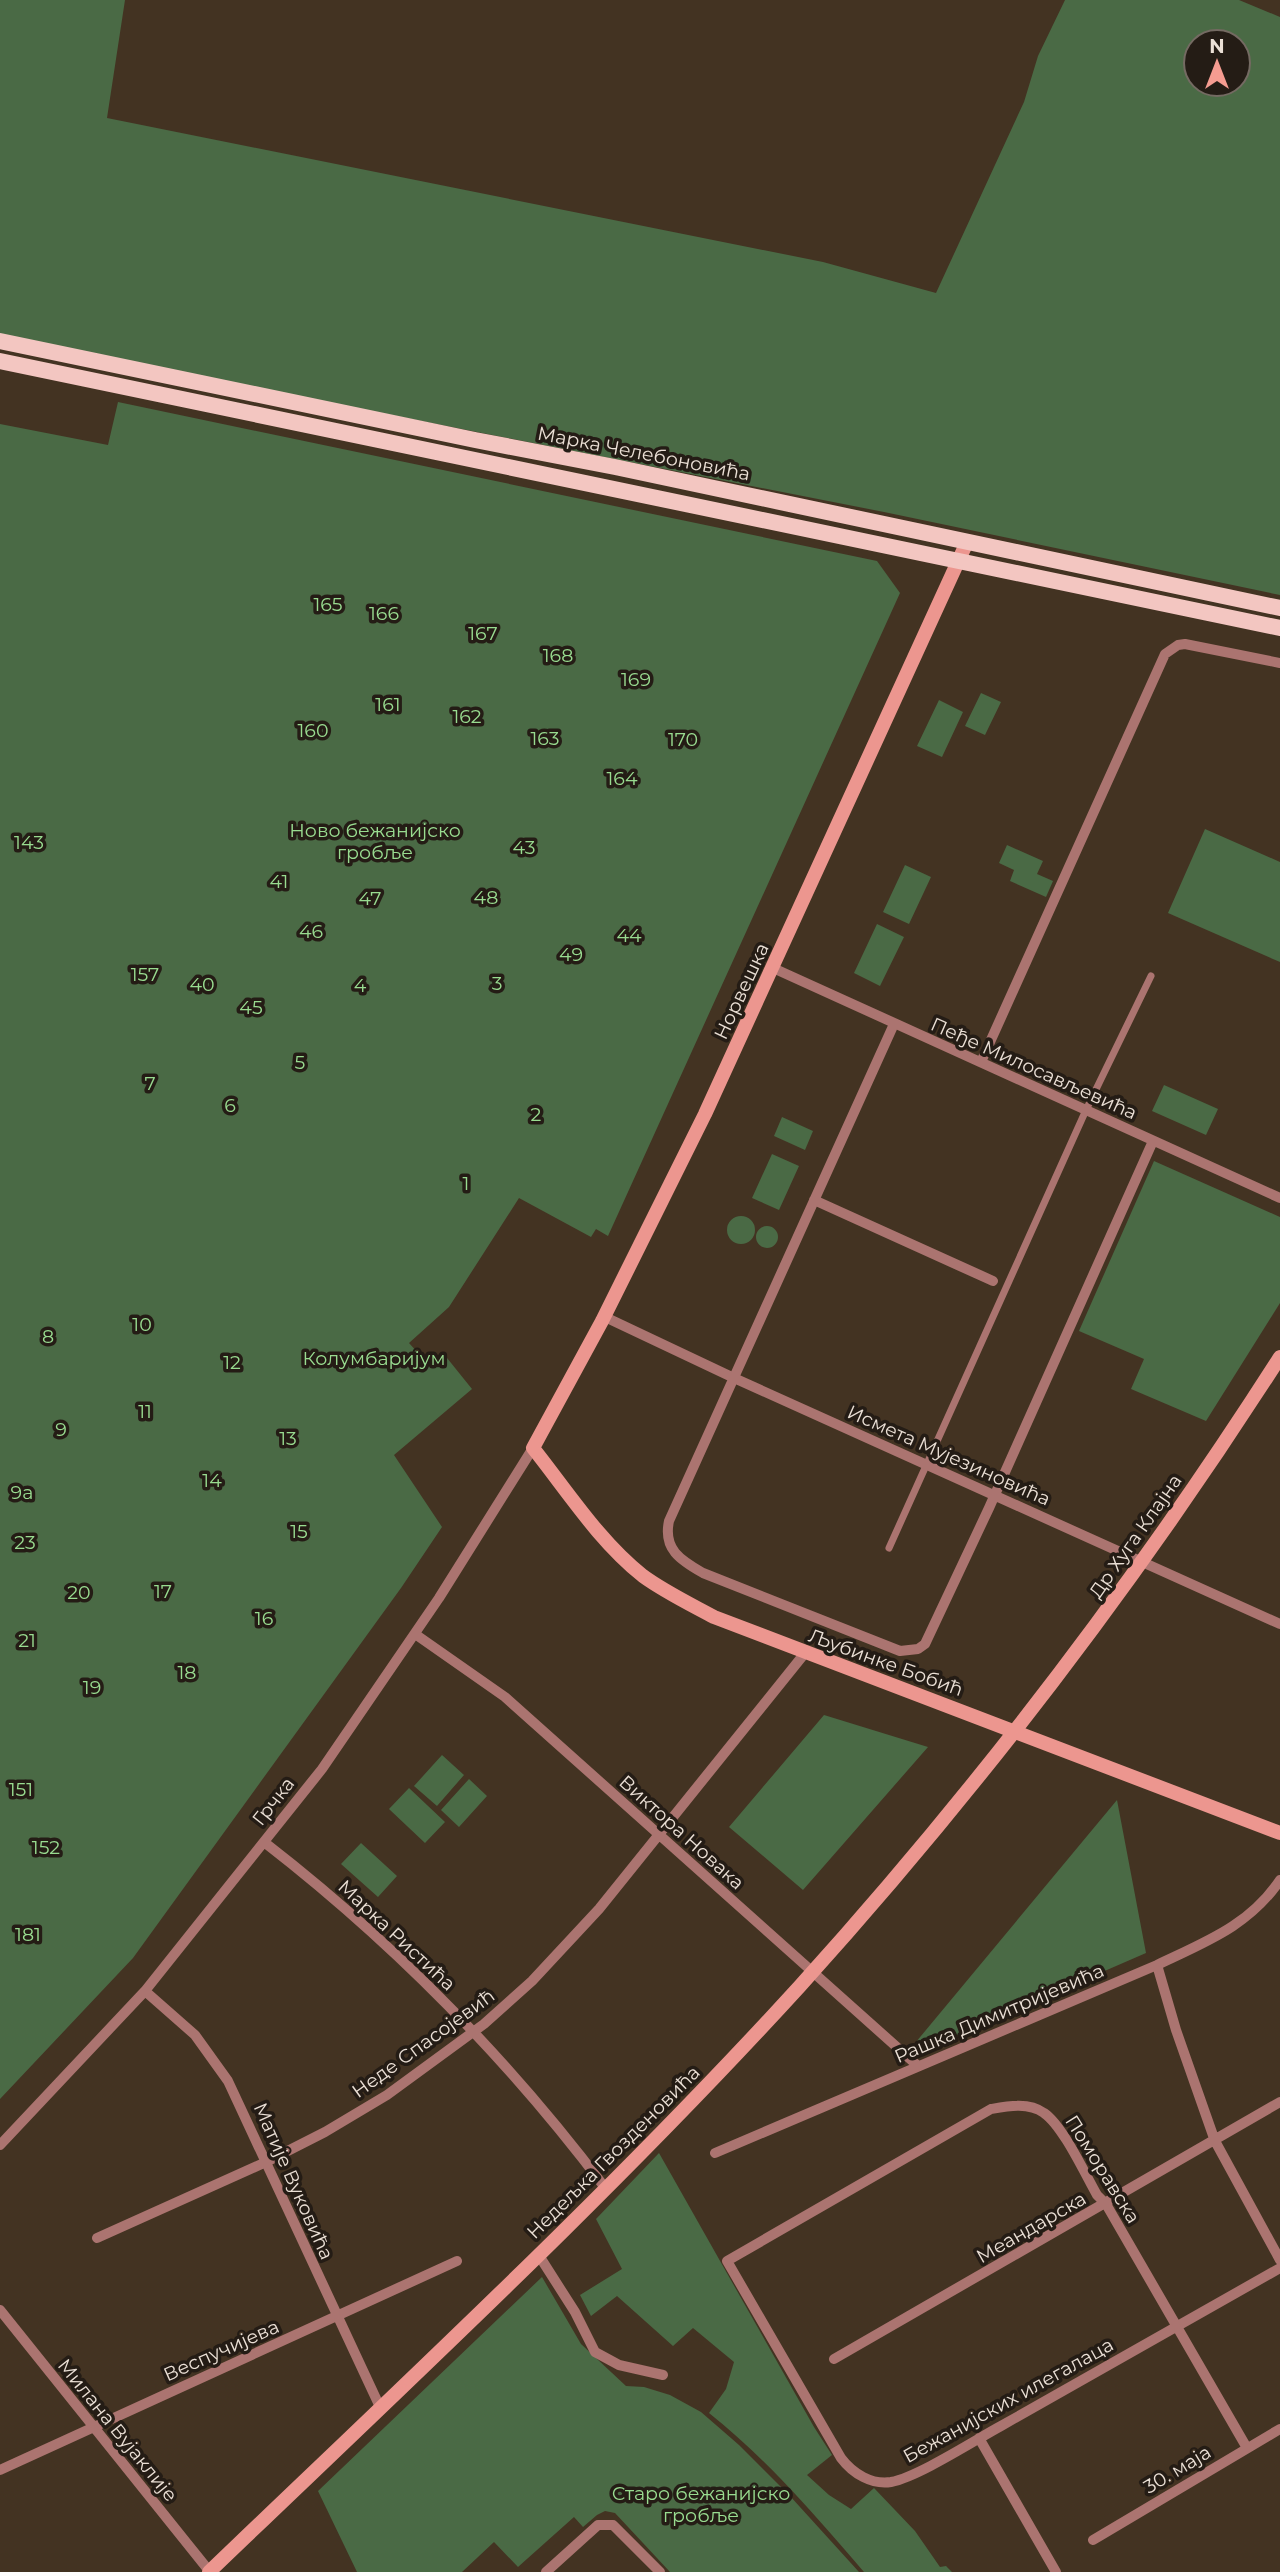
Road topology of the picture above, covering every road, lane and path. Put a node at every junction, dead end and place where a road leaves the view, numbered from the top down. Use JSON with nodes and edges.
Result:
{"nodes":[{"id":1,"x":0,"y":341,"type":"edge"},
{"id":2,"x":0,"y":361,"type":"edge"},
{"id":3,"x":475,"y":440,"type":"junction"},
{"id":4,"x":471,"y":458,"type":"junction"},
{"id":5,"x":967,"y":542,"type":"junction"},
{"id":6,"x":960,"y":560,"type":"junction"},
{"id":7,"x":1280,"y":608,"type":"edge"},
{"id":8,"x":1280,"y":628,"type":"edge"},
{"id":9,"x":1280,"y":663,"type":"edge"},
{"id":10,"x":774,"y":968,"type":"junction"},
{"id":11,"x":1151,"y":976,"type":"dead end"},
{"id":12,"x":894,"y":1024,"type":"junction"},
{"id":13,"x":981,"y":1062,"type":"junction"},
{"id":14,"x":1086,"y":1110,"type":"junction"},
{"id":15,"x":1153,"y":1140,"type":"junction"},
{"id":16,"x":1280,"y":1198,"type":"edge"},
{"id":17,"x":814,"y":1200,"type":"junction"},
{"id":18,"x":993,"y":1280,"type":"dead end"},
{"id":19,"x":605,"y":1317,"type":"junction"},
{"id":20,"x":1280,"y":1357,"type":"edge"},
{"id":21,"x":734,"y":1378,"type":"junction"},
{"id":22,"x":533,"y":1448,"type":"junction"},
{"id":23,"x":927,"y":1464,"type":"junction"},
{"id":24,"x":995,"y":1494,"type":"junction"},
{"id":25,"x":889,"y":1548,"type":"dead end"},
{"id":26,"x":1142,"y":1561,"type":"junction"},
{"id":27,"x":1280,"y":1624,"type":"edge"},
{"id":28,"x":415,"y":1634,"type":"junction"},
{"id":29,"x":804,"y":1653,"type":"junction"},
{"id":30,"x":1014,"y":1731,"type":"junction"},
{"id":31,"x":1280,"y":1833,"type":"edge"},
{"id":32,"x":660,"y":1836,"type":"junction"},
{"id":33,"x":264,"y":1842,"type":"junction"},
{"id":34,"x":1280,"y":1880,"type":"edge"},
{"id":35,"x":1157,"y":1965,"type":"junction"},
{"id":36,"x":812,"y":1972,"type":"junction"},
{"id":37,"x":145,"y":1991,"type":"junction"},
{"id":38,"x":474,"y":2031,"type":"junction"},
{"id":39,"x":918,"y":2066,"type":"junction"},
{"id":40,"x":1280,"y":2102,"type":"edge"},
{"id":41,"x":1215,"y":2141,"type":"junction"},
{"id":42,"x":0,"y":2145,"type":"edge"},
{"id":43,"x":715,"y":2152,"type":"dead end"},
{"id":44,"x":266,"y":2162,"type":"junction"},
{"id":45,"x":606,"y":2189,"type":"junction"},
{"id":46,"x":1106,"y":2204,"type":"junction"},
{"id":47,"x":97,"y":2238,"type":"dead end"},
{"id":48,"x":538,"y":2254,"type":"junction"},
{"id":49,"x":1280,"y":2260,"type":"edge"},
{"id":50,"x":457,"y":2261,"type":"dead end"},
{"id":51,"x":727,"y":2261,"type":"joint"},
{"id":52,"x":1280,"y":2268,"type":"edge"},
{"id":53,"x":0,"y":2310,"type":"edge"},
{"id":54,"x":336,"y":2317,"type":"junction"},
{"id":55,"x":1177,"y":2328,"type":"junction"},
{"id":56,"x":834,"y":2359,"type":"dead end"},
{"id":57,"x":663,"y":2375,"type":"dead end"},
{"id":58,"x":380,"y":2407,"type":"junction"},
{"id":59,"x":93,"y":2427,"type":"junction"},
{"id":60,"x":1280,"y":2429,"type":"edge"},
{"id":61,"x":979,"y":2438,"type":"junction"},
{"id":62,"x":1247,"y":2448,"type":"junction"},
{"id":63,"x":0,"y":2470,"type":"edge"},
{"id":64,"x":1093,"y":2540,"type":"dead end"},
{"id":65,"x":209,"y":2572,"type":"edge"},
{"id":66,"x":547,"y":2572,"type":"edge"},
{"id":67,"x":660,"y":2572,"type":"edge"},
{"id":68,"x":1056,"y":2572,"type":"edge"}],
"edges":[{"from":1,"to":3,"type":"main road","name":"Марка Челебоновића"},
{"from":2,"to":4,"type":"main road","name":"Марка Челебоновића"},
{"from":3,"to":4,"type":"main road"},
{"from":3,"to":5,"type":"main road","name":"Марка Челебоновића"},
{"from":4,"to":6,"type":"main road","name":"Марка Челебоновића"},
{"from":5,"to":6,"type":"main road","name":"Норвешка"},
{"from":5,"to":7,"type":"main road","name":"Марка Челебоновића"},
{"from":6,"to":8,"type":"main road","name":"Марка Челебоновића"},
{"from":6,"to":10,"type":"main road","name":"Норвешка"},
{"from":9,"to":13,"type":"street"},
{"from":10,"to":12,"type":"street","name":"Пеђе Милосављевића"},
{"from":10,"to":19,"type":"main road","name":"Норвешка"},
{"from":11,"to":14,"type":"street"},
{"from":12,"to":13,"type":"street","name":"Пеђе Милосављевића"},
{"from":12,"to":17,"type":"street"},
{"from":13,"to":14,"type":"street","name":"Пеђе Милосављевића"},
{"from":14,"to":15,"type":"street","name":"Пеђе Милосављевића"},
{"from":14,"to":23,"type":"street"},
{"from":15,"to":16,"type":"street","name":"Пеђе Милосављевића"},
{"from":15,"to":24,"type":"street"},
{"from":17,"to":18,"type":"street"},
{"from":17,"to":21,"type":"street"},
{"from":19,"to":21,"type":"street","name":"Исмета Мујезиновића"},
{"from":19,"to":22,"type":"main road","name":"Норвешка"},
{"from":20,"to":26,"type":"main road","name":"Др Хуга Клајна"},
{"from":21,"to":23,"type":"street","name":"Исмета Мујезиновића"},
{"from":21,"to":24,"type":"street"},
{"from":22,"to":28,"type":"street","name":"Грчка"},
{"from":22,"to":29,"type":"main road","name":"Љубинке Бобић"},
{"from":23,"to":24,"type":"street","name":"Исмета Мујезиновића"},
{"from":23,"to":25,"type":"street"},
{"from":24,"to":26,"type":"street","name":"Исмета Мујезиновића"},
{"from":26,"to":27,"type":"street","name":"Исмета Мујезиновића"},
{"from":26,"to":30,"type":"main road","name":"Др Хуга Клајна"},
{"from":28,"to":32,"type":"street","name":"Виктора Новака"},
{"from":28,"to":33,"type":"street","name":"Грчка"},
{"from":29,"to":30,"type":"main road","name":"Љубинке Бобић"},
{"from":29,"to":32,"type":"street","name":"Неде Спасојевић"},
{"from":30,"to":31,"type":"main road","name":"Љубинке Бобић"},
{"from":30,"to":36,"type":"main road","name":"Недељка Гвозденовића"},
{"from":32,"to":36,"type":"street","name":"Виктора Новака"},
{"from":32,"to":38,"type":"street","name":"Неде Спасојевић"},
{"from":33,"to":37,"type":"street","name":"Грчка"},
{"from":33,"to":38,"type":"street","name":"Марка Ристића"},
{"from":34,"to":35,"type":"street","name":"Рашка Димитријевића"},
{"from":35,"to":39,"type":"street","name":"Рашка Димитријевића"},
{"from":35,"to":41,"type":"street"},
{"from":36,"to":39,"type":"street","name":"Виктора Новака"},
{"from":36,"to":45,"type":"main road","name":"Недељка Гвозденовића"},
{"from":37,"to":42,"type":"street","name":"Грчка"},
{"from":37,"to":44,"type":"street","name":"Матије Вуковића"},
{"from":38,"to":44,"type":"street","name":"Неде Спасојевић"},
{"from":38,"to":45,"type":"street","name":"Марка Ристића"},
{"from":39,"to":43,"type":"street","name":"Рашка Димитријевића"},
{"from":40,"to":41,"type":"street","name":"Меандарска"},
{"from":41,"to":46,"type":"street","name":"Меандарска"},
{"from":41,"to":49,"type":"street"},
{"from":44,"to":47,"type":"street","name":"Неде Спасојевић"},
{"from":44,"to":54,"type":"street","name":"Матије Вуковића"},
{"from":45,"to":48,"type":"main road","name":"Недељка Гвозденовића"},
{"from":46,"to":51,"type":"street","name":"Поморавска"},
{"from":46,"to":55,"type":"street","name":"Поморавска"},
{"from":46,"to":56,"type":"street","name":"Меандарска"},
{"from":48,"to":57,"type":"street"},
{"from":48,"to":58,"type":"main road","name":"Недељка Гвозденовића"},
{"from":50,"to":54,"type":"street","name":"Веспучијева"},
{"from":51,"to":61,"type":"street","name":"Бежанијских илегалаца"},
{"from":52,"to":55,"type":"street","name":"Бежанијских илегалаца"},
{"from":53,"to":59,"type":"street","name":"Милана Вујаклије"},
{"from":54,"to":58,"type":"street","name":"Матије Вуковића"},
{"from":54,"to":59,"type":"street","name":"Веспучијева"},
{"from":55,"to":61,"type":"street","name":"Бежанијских илегалаца"},
{"from":55,"to":62,"type":"street","name":"Поморавска"},
{"from":58,"to":65,"type":"main road","name":"Недељка Гвозденовића"},
{"from":59,"to":63,"type":"street","name":"Веспучијева"},
{"from":59,"to":65,"type":"street","name":"Милана Вујаклије"},
{"from":60,"to":62,"type":"street","name":"30. маја"},
{"from":61,"to":68,"type":"street"},
{"from":62,"to":64,"type":"street","name":"30. маја"},
{"from":66,"to":67,"type":"street"}]}
